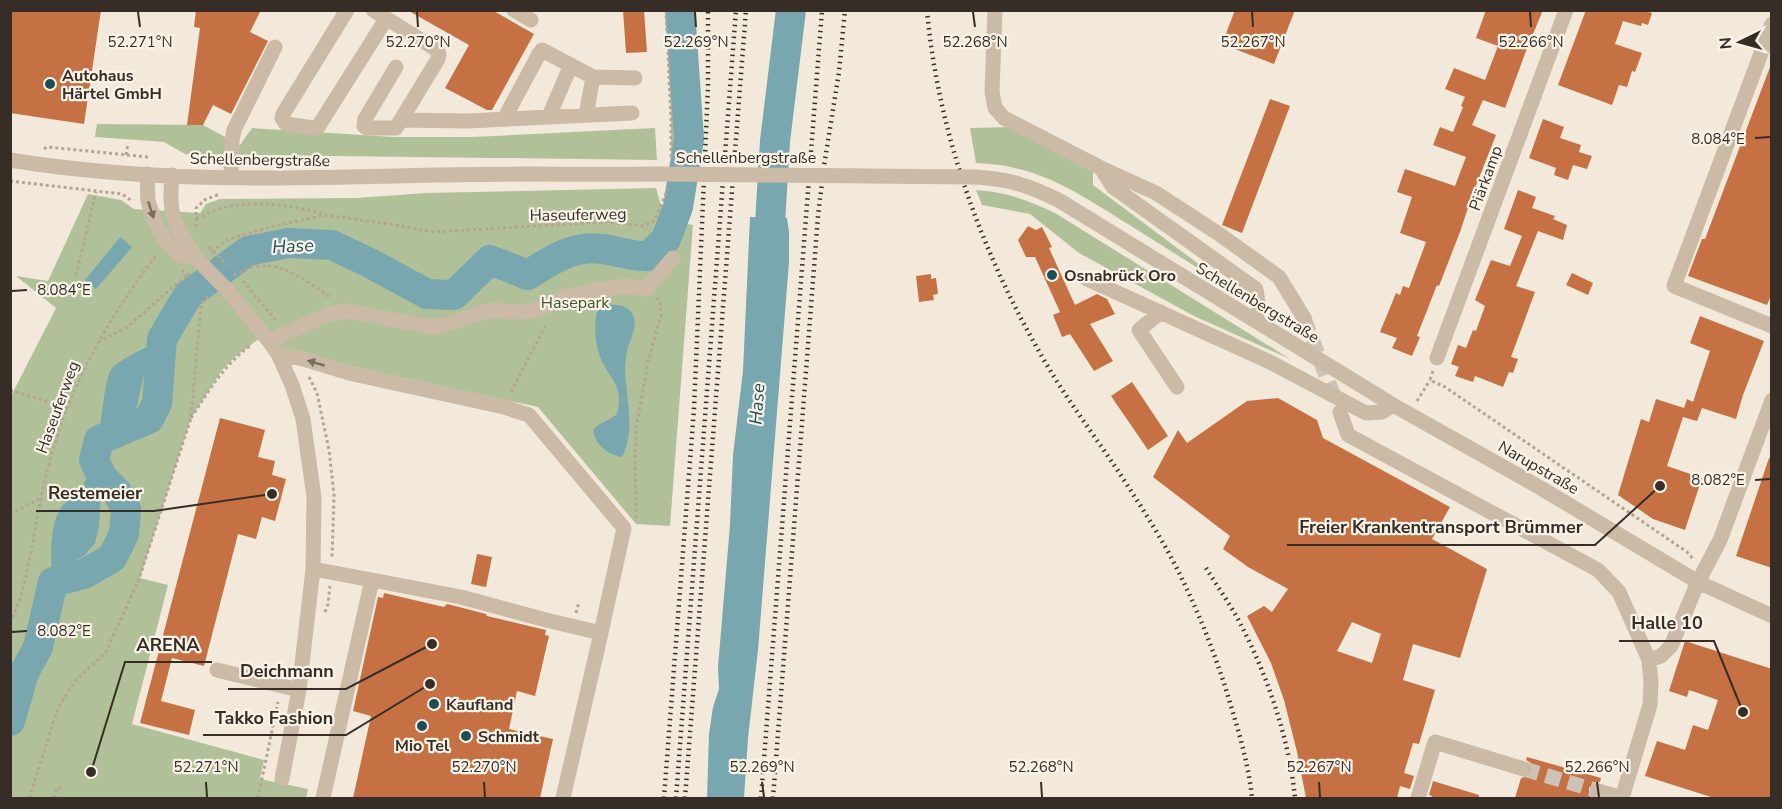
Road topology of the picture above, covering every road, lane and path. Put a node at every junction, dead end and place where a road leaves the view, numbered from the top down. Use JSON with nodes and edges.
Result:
{"nodes":[{"id":1,"x":347,"y":10,"type":"edge"},
{"id":2,"x":373,"y":10,"type":"edge"},
{"id":3,"x":514,"y":10,"type":"edge"},
{"id":4,"x":666,"y":10,"type":"edge"},
{"id":5,"x":995,"y":10,"type":"edge"},
{"id":6,"x":1566,"y":10,"type":"edge"},
{"id":7,"x":386,"y":19,"type":"junction"},
{"id":8,"x":531,"y":20,"type":"dead end"},
{"id":9,"x":1772,"y":24,"type":"edge"},
{"id":10,"x":275,"y":47,"type":"dead end"},
{"id":11,"x":571,"y":64,"type":"junction"},
{"id":12,"x":396,"y":67,"type":"dead end"},
{"id":13,"x":593,"y":77,"type":"junction"},
{"id":14,"x":635,"y":78,"type":"dead end"},
{"id":15,"x":632,"y":113,"type":"dead end"},
{"id":16,"x":586,"y":115,"type":"junction"},
{"id":17,"x":549,"y":116,"type":"junction"},
{"id":18,"x":504,"y":119,"type":"junction"},
{"id":19,"x":401,"y":120,"type":"junction"},
{"id":20,"x":128,"y":143,"type":"dead end"},
{"id":21,"x":47,"y":147,"type":"dead end"},
{"id":22,"x":10,"y":160,"type":"edge"},
{"id":23,"x":671,"y":160,"type":"dead end"},
{"id":24,"x":1101,"y":168,"type":"junction"},
{"id":25,"x":98,"y":170,"type":"junction"},
{"id":26,"x":147,"y":174,"type":"junction"},
{"id":27,"x":171,"y":175,"type":"junction"},
{"id":28,"x":663,"y":177,"type":"junction"},
{"id":29,"x":231,"y":178,"type":"junction"},
{"id":30,"x":10,"y":181,"type":"edge"},
{"id":31,"x":96,"y":191,"type":"junction"},
{"id":32,"x":206,"y":199,"type":"dead end"},
{"id":33,"x":131,"y":200,"type":"dead end"},
{"id":34,"x":159,"y":251,"type":"dead end"},
{"id":35,"x":196,"y":258,"type":"junction"},
{"id":36,"x":673,"y":258,"type":"dead end"},
{"id":37,"x":76,"y":275,"type":"dead end"},
{"id":38,"x":1087,"y":279,"type":"dead end"},
{"id":39,"x":224,"y":286,"type":"junction"},
{"id":40,"x":646,"y":290,"type":"junction"},
{"id":41,"x":559,"y":300,"type":"junction"},
{"id":42,"x":349,"y":311,"type":"junction"},
{"id":43,"x":1161,"y":312,"type":"junction"},
{"id":44,"x":1304,"y":318,"type":"tunnel mouth"},
{"id":45,"x":1255,"y":321,"type":"junction"},
{"id":46,"x":1772,"y":327,"type":"edge"},
{"id":47,"x":270,"y":343,"type":"junction"},
{"id":48,"x":1437,"y":358,"type":"joint"},
{"id":49,"x":1430,"y":380,"type":"junction"},
{"id":50,"x":1176,"y":387,"type":"dead end"},
{"id":51,"x":10,"y":390,"type":"edge"},
{"id":52,"x":1772,"y":400,"type":"edge"},
{"id":53,"x":1393,"y":405,"type":"junction"},
{"id":54,"x":504,"y":407,"type":"junction"},
{"id":55,"x":67,"y":408,"type":"junction"},
{"id":56,"x":1416,"y":411,"type":"junction"},
{"id":57,"x":1340,"y":412,"type":"tunnel mouth"},
{"id":58,"x":190,"y":418,"type":"junction"},
{"id":59,"x":41,"y":498,"type":"junction"},
{"id":60,"x":10,"y":514,"type":"edge"},
{"id":61,"x":624,"y":528,"type":"junction"},
{"id":62,"x":314,"y":569,"type":"junction"},
{"id":63,"x":372,"y":580,"type":"junction"},
{"id":64,"x":1698,"y":582,"type":"junction"},
{"id":65,"x":1772,"y":616,"type":"edge"},
{"id":66,"x":10,"y":623,"type":"edge"},
{"id":67,"x":601,"y":633,"type":"junction"},
{"id":68,"x":1649,"y":660,"type":"junction"},
{"id":69,"x":217,"y":670,"type":"dead end"},
{"id":70,"x":282,"y":686,"type":"junction"},
{"id":71,"x":299,"y":690,"type":"junction"},
{"id":72,"x":1524,"y":769,"type":"tunnel mouth"},
{"id":73,"x":282,"y":779,"type":"dead end"},
{"id":74,"x":62,"y":788,"type":"dead end"},
{"id":75,"x":1598,"y":791,"type":"tunnel mouth"},
{"id":76,"x":29,"y":798,"type":"edge"},
{"id":77,"x":54,"y":798,"type":"edge"},
{"id":78,"x":258,"y":798,"type":"edge"},
{"id":79,"x":323,"y":798,"type":"edge"},
{"id":80,"x":563,"y":798,"type":"edge"},
{"id":81,"x":1418,"y":798,"type":"edge"},
{"id":82,"x":1622,"y":798,"type":"edge"}],
"edges":[{"from":1,"to":7,"type":"street"},
{"from":2,"to":7,"type":"street"},
{"from":3,"to":8,"type":"street"},
{"from":4,"to":23,"type":"path"},
{"from":5,"to":24,"type":"street"},
{"from":6,"to":48,"type":"street","name":"Piärkamp"},
{"from":7,"to":19,"type":"street"},
{"from":9,"to":46,"type":"street"},
{"from":10,"to":29,"type":"street"},
{"from":11,"to":13,"type":"street"},
{"from":11,"to":17,"type":"street"},
{"from":11,"to":18,"type":"street"},
{"from":12,"to":19,"type":"street"},
{"from":13,"to":14,"type":"street"},
{"from":13,"to":16,"type":"street"},
{"from":15,"to":16,"type":"street"},
{"from":16,"to":17,"type":"street"},
{"from":17,"to":18,"type":"street"},
{"from":18,"to":19,"type":"street"},
{"from":20,"to":21,"type":"path"},
{"from":22,"to":25,"type":"street","name":"Schellenbergstraße"},
{"from":24,"to":44,"type":"street"},
{"from":24,"to":45,"type":"street"},
{"from":25,"to":26,"type":"street","name":"Schellenbergstraße"},
{"from":25,"to":31,"type":"path"},
{"from":26,"to":27,"type":"street","name":"Schellenbergstraße"},
{"from":26,"to":35,"type":"street","one_way":true},
{"from":27,"to":29,"type":"street","name":"Schellenbergstraße"},
{"from":27,"to":35,"type":"street"},
{"from":28,"to":29,"type":"street","name":"Schellenbergstraße"},
{"from":28,"to":32,"type":"path","name":"Haseuferweg"},
{"from":28,"to":45,"type":"street","name":"Schellenbergstraße","bridge":true},
{"from":30,"to":31,"type":"path"},
{"from":31,"to":33,"type":"path"},
{"from":31,"to":37,"type":"path"},
{"from":34,"to":55,"type":"path","name":"Haseuferweg"},
{"from":35,"to":39,"type":"street","bridge":true},
{"from":36,"to":40,"type":"street"},
{"from":38,"to":43,"type":"street"},
{"from":39,"to":42,"type":"path"},
{"from":39,"to":47,"type":"street"},
{"from":39,"to":58,"type":"path"},
{"from":40,"to":41,"type":"street"},
{"from":40,"to":61,"type":"path"},
{"from":41,"to":42,"type":"street"},
{"from":41,"to":54,"type":"path"},
{"from":42,"to":47,"type":"street"},
{"from":43,"to":50,"type":"street"},
{"from":43,"to":53,"type":"street"},
{"from":45,"to":53,"type":"street","name":"Schellenbergstraße"},
{"from":54,"to":47,"type":"street","one_way":true},
{"from":47,"to":58,"type":"path"},
{"from":47,"to":62,"type":"street"},
{"from":48,"to":49,"type":"path"},
{"from":49,"to":56,"type":"path"},
{"from":49,"to":64,"type":"path"},
{"from":51,"to":55,"type":"path"},
{"from":52,"to":64,"type":"street"},
{"from":53,"to":56,"type":"street","name":"Schellenbergstraße"},
{"from":54,"to":61,"type":"street"},
{"from":55,"to":59,"type":"path","name":"Haseuferweg"},
{"from":56,"to":64,"type":"street","name":"Narupstraße"},
{"from":57,"to":68,"type":"street"},
{"from":58,"to":76,"type":"path"},
{"from":59,"to":60,"type":"path"},
{"from":59,"to":66,"type":"path","name":"Haseuferweg"},
{"from":61,"to":67,"type":"street"},
{"from":62,"to":63,"type":"street"},
{"from":62,"to":71,"type":"street"},
{"from":63,"to":67,"type":"street"},
{"from":63,"to":79,"type":"street"},
{"from":64,"to":65,"type":"street","name":"Narupstraße"},
{"from":64,"to":68,"type":"street"},
{"from":67,"to":80,"type":"street"},
{"from":68,"to":82,"type":"street"},
{"from":69,"to":70,"type":"street"},
{"from":70,"to":71,"type":"street"},
{"from":70,"to":78,"type":"path"},
{"from":71,"to":73,"type":"street"},
{"from":72,"to":81,"type":"street"},
{"from":74,"to":77,"type":"path"},
{"from":75,"to":82,"type":"street"}]}
